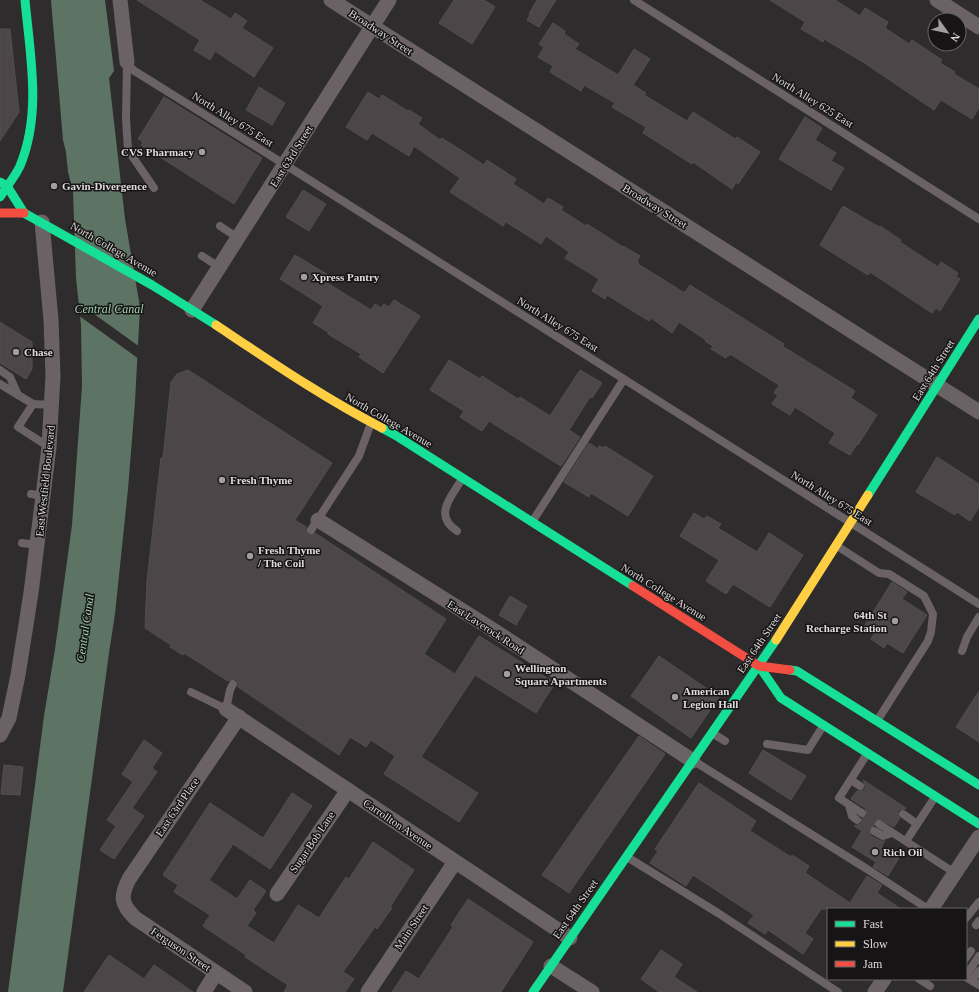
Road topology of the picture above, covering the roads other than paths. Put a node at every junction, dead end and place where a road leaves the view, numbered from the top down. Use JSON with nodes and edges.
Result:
{"nodes":[{"id":1,"x":25,"y":0,"type":"edge"},
{"id":2,"x":120,"y":0,"type":"edge"},
{"id":3,"x":331,"y":0,"type":"edge"},
{"id":4,"x":389,"y":0,"type":"edge"},
{"id":5,"x":634,"y":0,"type":"edge"},
{"id":6,"x":937,"y":0,"type":"edge"},
{"id":7,"x":979,"y":26,"type":"edge"},
{"id":8,"x":372,"y":27,"type":"junction"},
{"id":9,"x":127,"y":62,"type":"junction"},
{"id":10,"x":286,"y":164,"type":"junction"},
{"id":11,"x":3,"y":184,"type":"edge"},
{"id":12,"x":154,"y":188,"type":"dead end"},
{"id":13,"x":0,"y":197,"type":"edge"},
{"id":14,"x":0,"y":213,"type":"edge"},
{"id":15,"x":24,"y":213,"type":"junction"},
{"id":16,"x":979,"y":219,"type":"edge"},
{"id":17,"x":42,"y":222,"type":"junction"},
{"id":18,"x":220,"y":226,"type":"dead end"},
{"id":19,"x":238,"y":238,"type":"junction"},
{"id":20,"x":202,"y":256,"type":"dead end"},
{"id":21,"x":219,"y":267,"type":"junction"},
{"id":22,"x":192,"y":310,"type":"junction"},
{"id":23,"x":979,"y":319,"type":"edge"},
{"id":24,"x":0,"y":370,"type":"edge"},
{"id":25,"x":624,"y":379,"type":"junction"},
{"id":26,"x":0,"y":384,"type":"edge"},
{"id":27,"x":937,"y":386,"type":"junction"},
{"id":28,"x":18,"y":395,"type":"junction"},
{"id":29,"x":33,"y":404,"type":"junction"},
{"id":30,"x":52,"y":405,"type":"junction"},
{"id":31,"x":979,"y":412,"type":"edge"},
{"id":32,"x":371,"y":422,"type":"junction"},
{"id":33,"x":49,"y":447,"type":"junction"},
{"id":34,"x":463,"y":479,"type":"junction"},
{"id":35,"x":532,"y":522,"type":"junction"},
{"id":36,"x":851,"y":523,"type":"junction"},
{"id":37,"x":315,"y":525,"type":"joint"},
{"id":38,"x":456,"y":531,"type":"dead end"},
{"id":39,"x":22,"y":543,"type":"dead end"},
{"id":40,"x":38,"y":545,"type":"junction"},
{"id":41,"x":836,"y":545,"type":"junction"},
{"id":42,"x":979,"y":604,"type":"edge"},
{"id":43,"x":979,"y":617,"type":"edge"},
{"id":44,"x":962,"y":651,"type":"dead end"},
{"id":45,"x":759,"y":666,"type":"junction"},
{"id":46,"x":233,"y":684,"type":"dead end"},
{"id":47,"x":191,"y":692,"type":"dead end"},
{"id":48,"x":232,"y":713,"type":"junction"},
{"id":49,"x":877,"y":721,"type":"junction"},
{"id":50,"x":824,"y":726,"type":"junction"},
{"id":51,"x":2,"y":727,"type":"edge"},
{"id":52,"x":712,"y":733,"type":"junction"},
{"id":53,"x":725,"y":741,"type":"dead end"},
{"id":54,"x":767,"y":744,"type":"dead end"},
{"id":55,"x":868,"y":754,"type":"junction"},
{"id":56,"x":693,"y":761,"type":"junction"},
{"id":57,"x":851,"y":780,"type":"junction"},
{"id":58,"x":979,"y":785,"type":"edge"},
{"id":59,"x":860,"y":786,"type":"dead end"},
{"id":60,"x":348,"y":790,"type":"junction"},
{"id":61,"x":935,"y":796,"type":"junction"},
{"id":62,"x":903,"y":814,"type":"dead end"},
{"id":63,"x":859,"y":817,"type":"dead end"},
{"id":64,"x":918,"y":824,"type":"junction"},
{"id":65,"x":979,"y":824,"type":"edge"},
{"id":66,"x":876,"y":827,"type":"dead end"},
{"id":67,"x":979,"y":837,"type":"edge"},
{"id":68,"x":906,"y":841,"type":"junction"},
{"id":69,"x":626,"y":856,"type":"junction"},
{"id":70,"x":455,"y":862,"type":"junction"},
{"id":71,"x":955,"y":873,"type":"junction"},
{"id":72,"x":277,"y":894,"type":"dead end"},
{"id":73,"x":122,"y":900,"type":"joint"},
{"id":74,"x":979,"y":902,"type":"edge"},
{"id":75,"x":927,"y":908,"type":"edge"},
{"id":76,"x":930,"y":908,"type":"edge"},
{"id":77,"x":967,"y":917,"type":"edge"},
{"id":78,"x":570,"y":938,"type":"junction"},
{"id":79,"x":971,"y":951,"type":"dead end"},
{"id":80,"x":979,"y":956,"type":"edge"},
{"id":81,"x":967,"y":957,"type":"edge"},
{"id":82,"x":551,"y":966,"type":"junction"},
{"id":83,"x":979,"y":971,"type":"edge"},
{"id":84,"x":216,"y":973,"type":"junction"},
{"id":85,"x":883,"y":980,"type":"edge"},
{"id":86,"x":920,"y":980,"type":"edge"},
{"id":87,"x":971,"y":980,"type":"edge"},
{"id":88,"x":930,"y":986,"type":"dead end"},
{"id":89,"x":204,"y":992,"type":"edge"},
{"id":90,"x":245,"y":992,"type":"edge"},
{"id":91,"x":368,"y":992,"type":"edge"},
{"id":92,"x":533,"y":992,"type":"edge"},
{"id":93,"x":592,"y":992,"type":"edge"},
{"id":94,"x":838,"y":992,"type":"edge"},
{"id":95,"x":875,"y":992,"type":"edge"}],
"edges":[{"from":1,"to":11,"type":"main road"},
{"from":2,"to":9,"type":"street"},
{"from":3,"to":8,"type":"street","name":"Broadway Street"},
{"from":4,"to":8,"type":"street","name":"East 63rd Street"},
{"from":5,"to":16,"type":"lane","name":"North Alley 625 East"},
{"from":6,"to":7,"type":"street"},
{"from":8,"to":10,"type":"street","name":"East 63rd Street"},
{"from":8,"to":27,"type":"street","name":"Broadway Street"},
{"from":9,"to":10,"type":"lane","name":"North Alley 675 East"},
{"from":9,"to":12,"type":"lane"},
{"from":10,"to":19,"type":"street","name":"East 63rd Street"},
{"from":10,"to":25,"type":"lane","name":"North Alley 675 East"},
{"from":11,"to":13,"type":"main road"},
{"from":11,"to":15,"type":"main road"},
{"from":14,"to":15,"type":"main road","name":"North College Avenue"},
{"from":15,"to":17,"type":"main road","name":"North College Avenue"},
{"from":17,"to":22,"type":"main road","name":"North College Avenue"},
{"from":17,"to":30,"type":"street","name":"East Westfield Boulevard"},
{"from":18,"to":19,"type":"lane"},
{"from":19,"to":21,"type":"street","name":"East 63rd Street"},
{"from":20,"to":21,"type":"lane"},
{"from":21,"to":22,"type":"street","name":"East 63rd Street"},
{"from":22,"to":32,"type":"main road","name":"North College Avenue"},
{"from":23,"to":27,"type":"main road","name":"East 64th Street"},
{"from":24,"to":28,"type":"lane"},
{"from":25,"to":35,"type":"lane"},
{"from":25,"to":36,"type":"lane","name":"North Alley 675 East"},
{"from":26,"to":28,"type":"lane"},
{"from":27,"to":31,"type":"street","name":"Broadway Street"},
{"from":27,"to":36,"type":"main road","name":"East 64th Street"},
{"from":28,"to":29,"type":"lane"},
{"from":29,"to":30,"type":"lane"},
{"from":29,"to":33,"type":"lane"},
{"from":30,"to":33,"type":"street","name":"East Westfield Boulevard"},
{"from":32,"to":34,"type":"main road","name":"North College Avenue"},
{"from":32,"to":37,"type":"lane"},
{"from":33,"to":40,"type":"street","name":"East Westfield Boulevard"},
{"from":34,"to":35,"type":"main road","name":"North College Avenue"},
{"from":34,"to":38,"type":"lane"},
{"from":35,"to":45,"type":"main road","name":"North College Avenue"},
{"from":36,"to":41,"type":"main road","name":"East 64th Street"},
{"from":36,"to":42,"type":"lane","name":"North Alley 675 East"},
{"from":37,"to":56,"type":"street","name":"East Laverock Road"},
{"from":39,"to":40,"type":"lane"},
{"from":40,"to":51,"type":"street","name":"East Westfield Boulevard"},
{"from":41,"to":45,"type":"main road","name":"East 64th Street"},
{"from":41,"to":49,"type":"lane"},
{"from":43,"to":44,"type":"lane"},
{"from":45,"to":49,"type":"main road","name":"North College Avenue"},
{"from":45,"to":50,"type":"main road","name":"North College Avenue"},
{"from":45,"to":52,"type":"main road","name":"East 64th Street"},
{"from":46,"to":48,"type":"lane"},
{"from":47,"to":48,"type":"lane"},
{"from":48,"to":60,"type":"street","name":"Carrollton Avenue"},
{"from":48,"to":73,"type":"street","name":"East 63rd Place"},
{"from":49,"to":58,"type":"main road","name":"North College Avenue"},
{"from":50,"to":54,"type":"lane"},
{"from":50,"to":55,"type":"main road","name":"North College Avenue"},
{"from":52,"to":53,"type":"lane"},
{"from":52,"to":56,"type":"main road","name":"East 64th Street"},
{"from":55,"to":57,"type":"lane"},
{"from":55,"to":61,"type":"main road","name":"North College Avenue"},
{"from":56,"to":69,"type":"main road","name":"East 64th Street"},
{"from":56,"to":75,"type":"lane"},
{"from":57,"to":59,"type":"lane"},
{"from":57,"to":63,"type":"lane"},
{"from":60,"to":70,"type":"street","name":"Carrollton Avenue"},
{"from":60,"to":72,"type":"street","name":"Sugar Bob Lane"},
{"from":61,"to":64,"type":"lane"},
{"from":61,"to":65,"type":"main road","name":"North College Avenue"},
{"from":62,"to":64,"type":"lane"},
{"from":64,"to":68,"type":"lane"},
{"from":66,"to":68,"type":"lane"},
{"from":67,"to":71,"type":"street"},
{"from":68,"to":71,"type":"lane"},
{"from":69,"to":78,"type":"main road","name":"East 64th Street"},
{"from":69,"to":94,"type":"lane"},
{"from":70,"to":78,"type":"street","name":"Carrollton Avenue"},
{"from":70,"to":91,"type":"street","name":"Main Street"},
{"from":71,"to":76,"type":"street"},
{"from":73,"to":84,"type":"street","name":"Ferguson Street"},
{"from":74,"to":77,"type":"lane"},
{"from":78,"to":82,"type":"main road","name":"East 64th Street"},
{"from":79,"to":81,"type":"lane"},
{"from":80,"to":87,"type":"lane"},
{"from":82,"to":92,"type":"main road","name":"East 64th Street"},
{"from":82,"to":93,"type":"street"},
{"from":83,"to":87,"type":"lane"},
{"from":84,"to":89,"type":"street"},
{"from":84,"to":90,"type":"street","name":"Ferguson Street"},
{"from":85,"to":95,"type":"street"},
{"from":86,"to":88,"type":"lane"}]}
